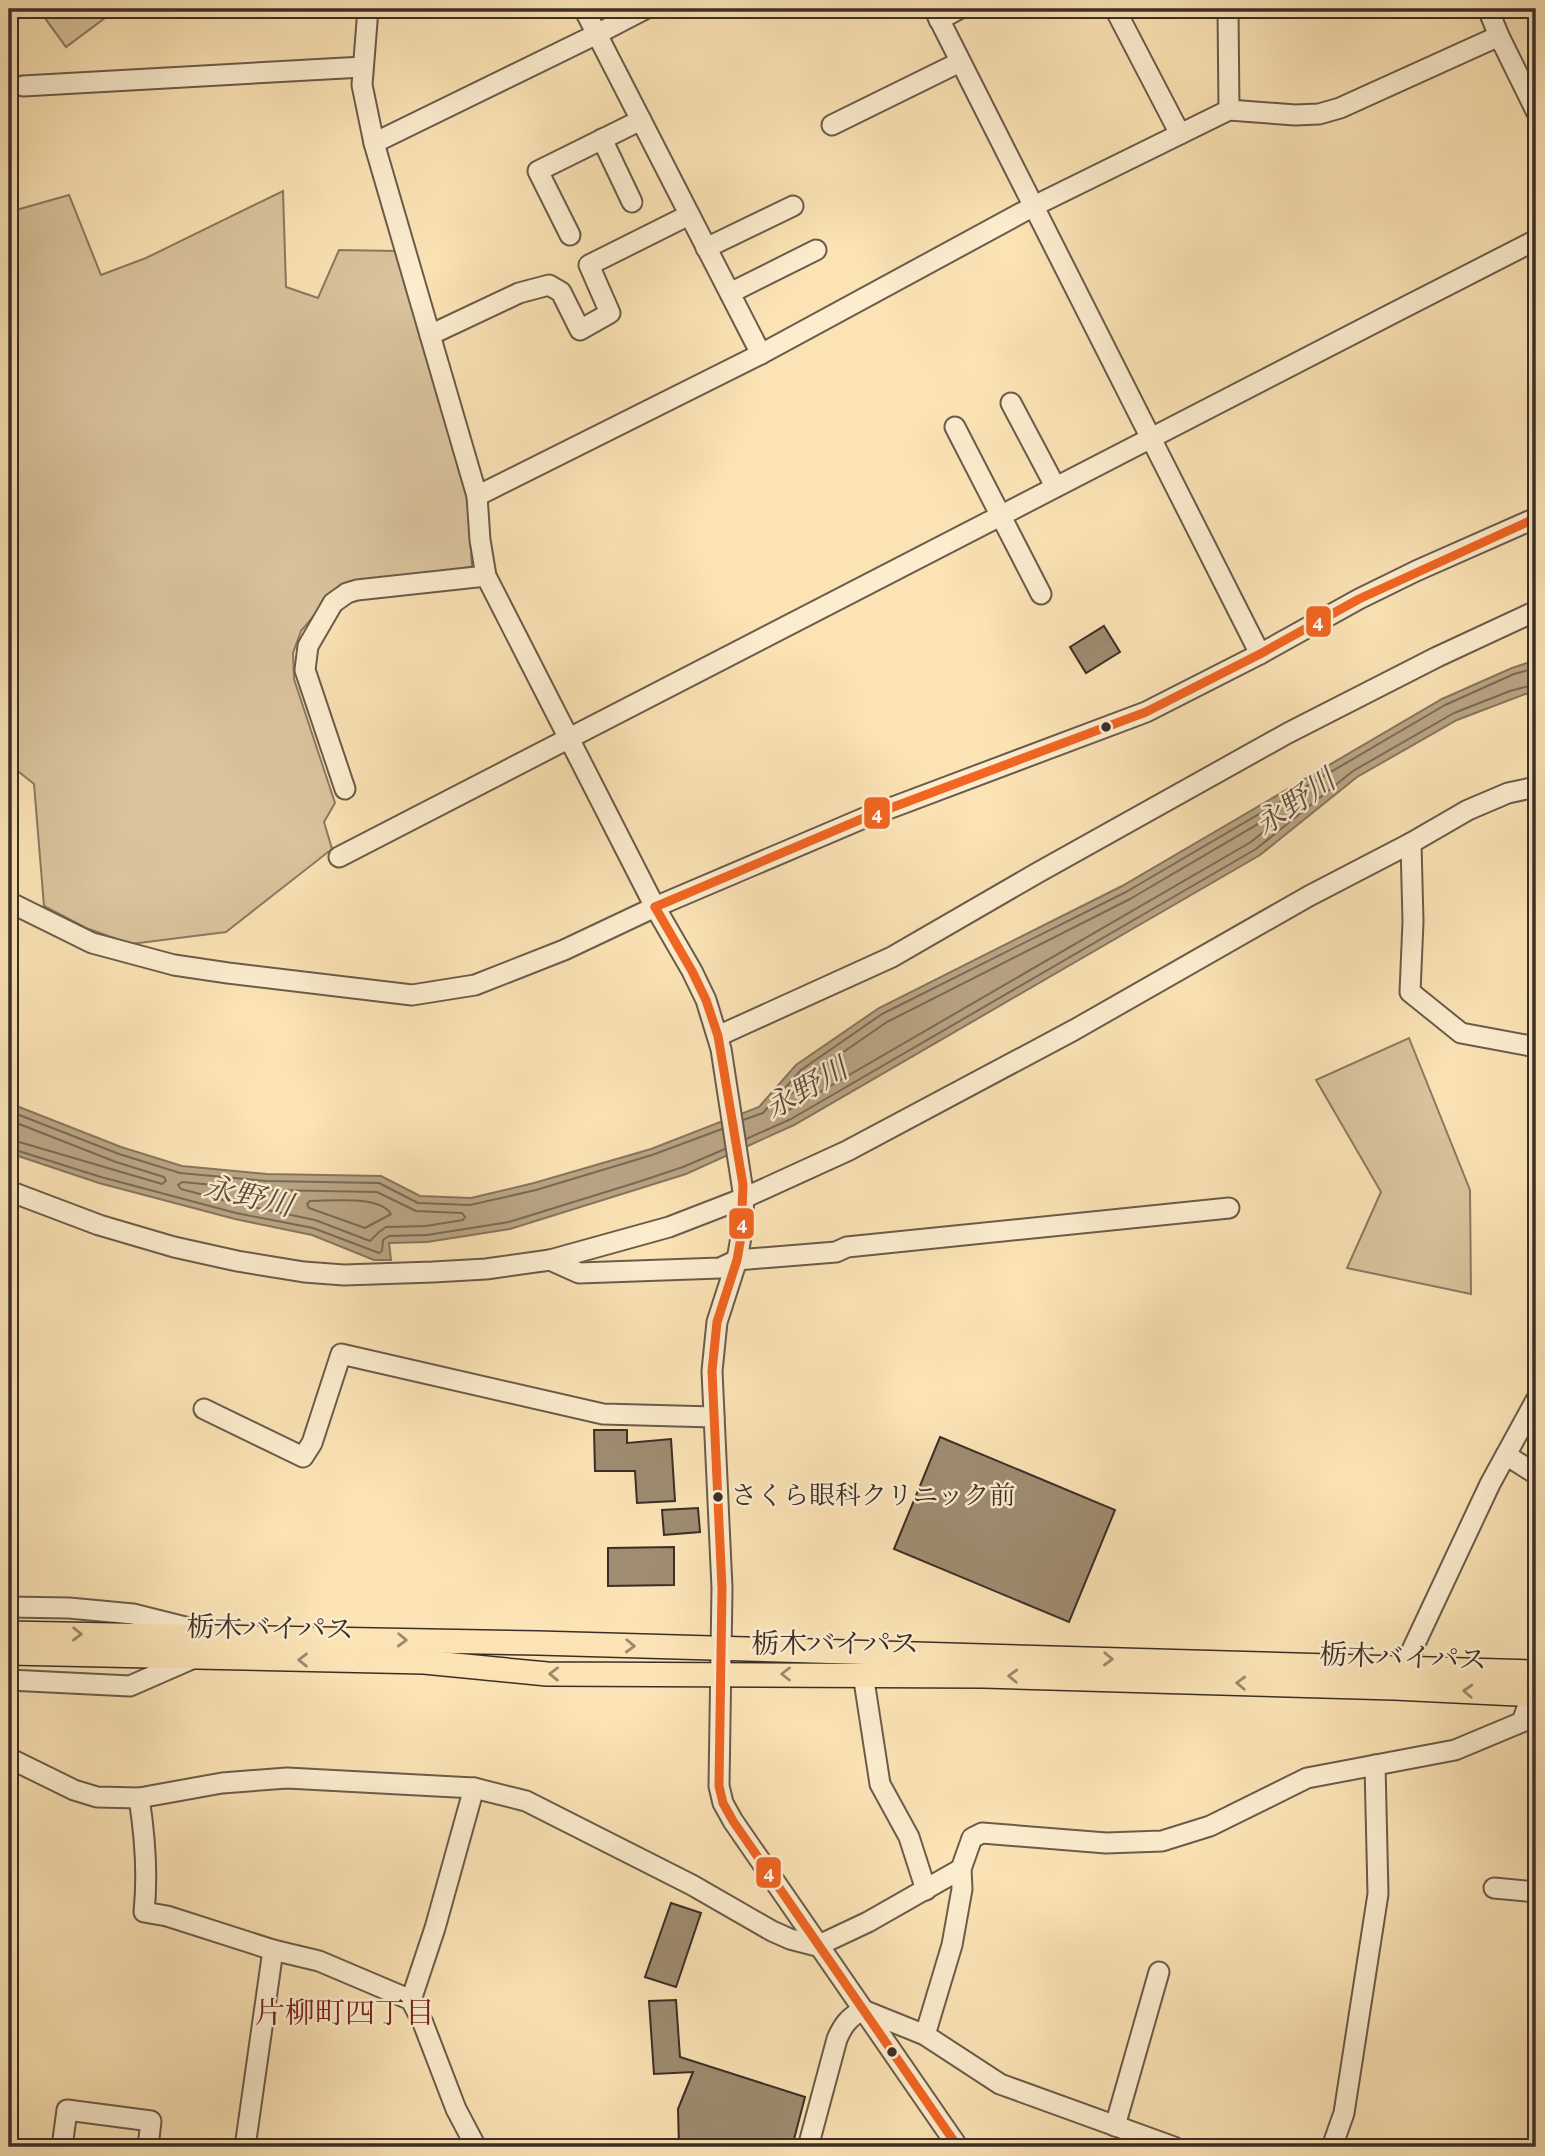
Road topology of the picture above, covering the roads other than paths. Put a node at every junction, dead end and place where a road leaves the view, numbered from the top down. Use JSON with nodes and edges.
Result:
{"nodes":[{"id":1,"x":368,"y":9,"type":"edge"},
{"id":2,"x":584,"y":9,"type":"edge"},
{"id":3,"x":645,"y":9,"type":"edge"},
{"id":4,"x":958,"y":9,"type":"edge"},
{"id":5,"x":1115,"y":9,"type":"edge"},
{"id":6,"x":1228,"y":9,"type":"edge"},
{"id":7,"x":1488,"y":9,"type":"edge"},
{"id":8,"x":936,"y":14,"type":"edge"},
{"id":9,"x":597,"y":34,"type":"junction"},
{"id":10,"x":1499,"y":36,"type":"junction"},
{"id":11,"x":960,"y":62,"type":"junction"},
{"id":12,"x":363,"y":68,"type":"junction"},
{"id":13,"x":23,"y":86,"type":"dead end"},
{"id":14,"x":1229,"y":110,"type":"junction"},
{"id":15,"x":1536,"y":110,"type":"edge"},
{"id":16,"x":641,"y":120,"type":"junction"},
{"id":17,"x":832,"y":124,"type":"dead end"},
{"id":18,"x":1180,"y":134,"type":"junction"},
{"id":19,"x":602,"y":139,"type":"junction"},
{"id":20,"x":374,"y":143,"type":"junction"},
{"id":21,"x":632,"y":202,"type":"dead end"},
{"id":22,"x":793,"y":206,"type":"dead end"},
{"id":23,"x":1034,"y":206,"type":"junction"},
{"id":24,"x":689,"y":215,"type":"junction"},
{"id":25,"x":570,"y":235,"type":"dead end"},
{"id":26,"x":1536,"y":240,"type":"edge"},
{"id":27,"x":706,"y":248,"type":"junction"},
{"id":28,"x":816,"y":250,"type":"dead end"},
{"id":29,"x":730,"y":293,"type":"junction"},
{"id":30,"x":430,"y":335,"type":"junction"},
{"id":31,"x":761,"y":354,"type":"junction"},
{"id":32,"x":1011,"y":403,"type":"dead end"},
{"id":33,"x":955,"y":427,"type":"dead end"},
{"id":34,"x":1152,"y":436,"type":"junction"},
{"id":35,"x":1055,"y":486,"type":"junction"},
{"id":36,"x":477,"y":496,"type":"junction"},
{"id":37,"x":1001,"y":515,"type":"junction"},
{"id":38,"x":1536,"y":517,"type":"edge"},
{"id":39,"x":486,"y":576,"type":"junction"},
{"id":40,"x":1041,"y":594,"type":"dead end"},
{"id":41,"x":1536,"y":611,"type":"edge"},
{"id":42,"x":1261,"y":654,"type":"junction"},
{"id":43,"x":569,"y":741,"type":"junction"},
{"id":44,"x":1536,"y":787,"type":"edge"},
{"id":45,"x":345,"y":789,"type":"dead end"},
{"id":46,"x":1411,"y":843,"type":"junction"},
{"id":47,"x":339,"y":857,"type":"dead end"},
{"id":48,"x":9,"y":902,"type":"edge"},
{"id":49,"x":655,"y":907,"type":"junction"},
{"id":50,"x":719,"y":1043,"type":"junction"},
{"id":51,"x":1536,"y":1047,"type":"edge"},
{"id":52,"x":9,"y":1191,"type":"edge"},
{"id":53,"x":743,"y":1192,"type":"junction"},
{"id":54,"x":1228,"y":1208,"type":"dead end"},
{"id":55,"x":550,"y":1260,"type":"junction"},
{"id":56,"x":737,"y":1260,"type":"junction"},
{"id":57,"x":1536,"y":1400,"type":"edge"},
{"id":58,"x":204,"y":1409,"type":"dead end"},
{"id":59,"x":714,"y":1417,"type":"junction"},
{"id":60,"x":1506,"y":1455,"type":"junction"},
{"id":61,"x":1536,"y":1474,"type":"edge"},
{"id":62,"x":9,"y":1607,"type":"edge"},
{"id":63,"x":9,"y":1633,"type":"edge"},
{"id":64,"x":229,"y":1638,"type":"junction"},
{"id":65,"x":722,"y":1650,"type":"junction"},
{"id":66,"x":9,"y":1653,"type":"edge"},
{"id":67,"x":195,"y":1658,"type":"junction"},
{"id":68,"x":1404,"y":1667,"type":"junction"},
{"id":69,"x":863,"y":1674,"type":"junction"},
{"id":70,"x":720,"y":1675,"type":"junction"},
{"id":71,"x":9,"y":1680,"type":"edge"},
{"id":72,"x":1535,"y":1687,"type":"edge"},
{"id":73,"x":9,"y":1758,"type":"edge"},
{"id":74,"x":1376,"y":1765,"type":"junction"},
{"id":75,"x":9,"y":1766,"type":"edge"},
{"id":76,"x":474,"y":1788,"type":"junction"},
{"id":77,"x":139,"y":1798,"type":"junction"},
{"id":78,"x":961,"y":1869,"type":"junction"},
{"id":79,"x":1494,"y":1888,"type":"dead end"},
{"id":80,"x":926,"y":1889,"type":"junction"},
{"id":81,"x":1536,"y":1892,"type":"edge"},
{"id":82,"x":817,"y":1946,"type":"junction"},
{"id":83,"x":272,"y":1950,"type":"junction"},
{"id":84,"x":1158,"y":1972,"type":"dead end"},
{"id":85,"x":411,"y":2000,"type":"junction"},
{"id":86,"x":863,"y":2010,"type":"junction"},
{"id":87,"x":925,"y":2035,"type":"junction"},
{"id":88,"x":1115,"y":2126,"type":"junction"},
{"id":89,"x":952,"y":2144,"type":"edge"},
{"id":90,"x":62,"y":2147,"type":"edge"},
{"id":91,"x":148,"y":2147,"type":"edge"},
{"id":92,"x":245,"y":2147,"type":"edge"},
{"id":93,"x":476,"y":2147,"type":"edge"},
{"id":94,"x":808,"y":2147,"type":"edge"},
{"id":95,"x":1174,"y":2147,"type":"edge"},
{"id":96,"x":1332,"y":2147,"type":"edge"}],
"edges":[{"from":1,"to":12,"type":"street"},
{"from":2,"to":9,"type":"street"},
{"from":3,"to":9,"type":"street"},
{"from":4,"to":8,"type":"street"},
{"from":5,"to":18,"type":"street"},
{"from":6,"to":14,"type":"street"},
{"from":7,"to":10,"type":"street"},
{"from":8,"to":11,"type":"street"},
{"from":9,"to":16,"type":"street"},
{"from":9,"to":20,"type":"street"},
{"from":10,"to":14,"type":"street"},
{"from":10,"to":15,"type":"street"},
{"from":11,"to":17,"type":"street"},
{"from":11,"to":23,"type":"street"},
{"from":12,"to":13,"type":"street"},
{"from":12,"to":20,"type":"street"},
{"from":14,"to":18,"type":"street"},
{"from":16,"to":19,"type":"street"},
{"from":16,"to":24,"type":"street"},
{"from":18,"to":23,"type":"street"},
{"from":19,"to":21,"type":"street"},
{"from":19,"to":25,"type":"street"},
{"from":20,"to":30,"type":"street"},
{"from":22,"to":27,"type":"street"},
{"from":23,"to":31,"type":"street"},
{"from":23,"to":34,"type":"street"},
{"from":24,"to":27,"type":"street"},
{"from":24,"to":30,"type":"street"},
{"from":26,"to":34,"type":"street"},
{"from":27,"to":29,"type":"street"},
{"from":28,"to":29,"type":"street"},
{"from":29,"to":31,"type":"street"},
{"from":30,"to":36,"type":"street"},
{"from":31,"to":36,"type":"street"},
{"from":32,"to":35,"type":"street"},
{"from":33,"to":37,"type":"street"},
{"from":34,"to":35,"type":"street"},
{"from":34,"to":42,"type":"street"},
{"from":35,"to":37,"type":"street"},
{"from":36,"to":39,"type":"street"},
{"from":37,"to":40,"type":"street"},
{"from":37,"to":43,"type":"street"},
{"from":38,"to":42,"type":"street"},
{"from":39,"to":43,"type":"street"},
{"from":39,"to":45,"type":"street"},
{"from":41,"to":50,"type":"street"},
{"from":42,"to":49,"type":"street"},
{"from":43,"to":47,"type":"street"},
{"from":43,"to":49,"type":"street"},
{"from":44,"to":46,"type":"street"},
{"from":46,"to":51,"type":"street"},
{"from":46,"to":53,"type":"street"},
{"from":48,"to":49,"type":"street"},
{"from":49,"to":50,"type":"street"},
{"from":50,"to":53,"type":"street"},
{"from":52,"to":55,"type":"street"},
{"from":53,"to":55,"type":"street"},
{"from":53,"to":56,"type":"street"},
{"from":54,"to":56,"type":"street"},
{"from":55,"to":56,"type":"street"},
{"from":56,"to":59,"type":"street"},
{"from":57,"to":60,"type":"street"},
{"from":58,"to":59,"type":"street"},
{"from":59,"to":65,"type":"street"},
{"from":60,"to":61,"type":"street"},
{"from":60,"to":68,"type":"street"},
{"from":62,"to":64,"type":"street"},
{"from":63,"to":64,"type":"main road","name":"栃木バイパス","one_way":true},
{"from":64,"to":65,"type":"main road","name":"栃木バイパス","one_way":true},
{"from":65,"to":68,"type":"main road","name":"栃木バイパス","one_way":true},
{"from":65,"to":70,"type":"street"},
{"from":66,"to":67,"type":"main road","name":"栃木バイパス"},
{"from":70,"to":67,"type":"main road","name":"栃木バイパス","one_way":true},
{"from":67,"to":71,"type":"street"},
{"from":68,"to":72,"type":"main road","name":"栃木バイパス"},
{"from":69,"to":70,"type":"main road","name":"栃木バイパス","one_way":true},
{"from":72,"to":69,"type":"main road","name":"栃木バイパス","one_way":true},
{"from":69,"to":80,"type":"street"},
{"from":70,"to":82,"type":"street"},
{"from":72,"to":74,"type":"street"},
{"from":73,"to":75,"type":"street"},
{"from":73,"to":77,"type":"street"},
{"from":74,"to":78,"type":"street"},
{"from":74,"to":96,"type":"street"},
{"from":76,"to":77,"type":"street"},
{"from":76,"to":82,"type":"street"},
{"from":76,"to":85,"type":"street"},
{"from":77,"to":83,"type":"street"},
{"from":78,"to":80,"type":"street"},
{"from":78,"to":87,"type":"street"},
{"from":79,"to":81,"type":"street"},
{"from":80,"to":82,"type":"street"},
{"from":82,"to":86,"type":"street"},
{"from":83,"to":85,"type":"street"},
{"from":83,"to":92,"type":"street"},
{"from":84,"to":88,"type":"street"},
{"from":85,"to":93,"type":"street"},
{"from":86,"to":87,"type":"street"},
{"from":86,"to":89,"type":"street"},
{"from":86,"to":94,"type":"street"},
{"from":87,"to":88,"type":"street"},
{"from":88,"to":95,"type":"street"},
{"from":90,"to":91,"type":"street"}]}
